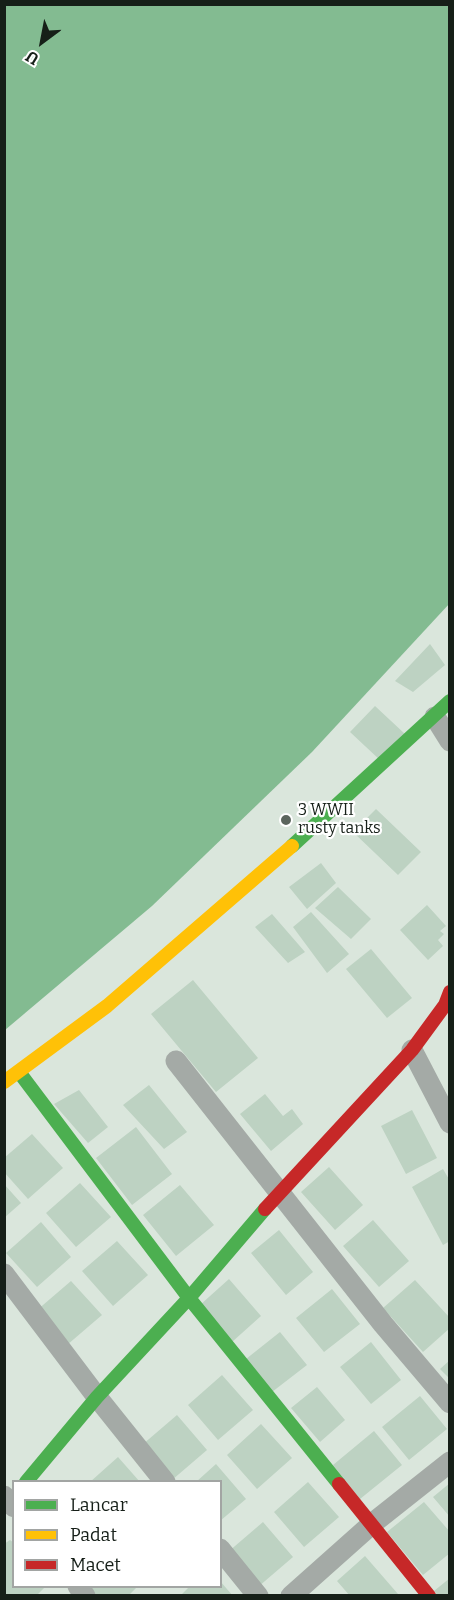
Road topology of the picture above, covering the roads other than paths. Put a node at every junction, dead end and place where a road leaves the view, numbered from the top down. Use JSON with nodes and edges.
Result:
{"nodes":[{"id":1,"x":450,"y":701,"type":"edge"},
{"id":2,"x":435,"y":717,"type":"junction"},
{"id":3,"x":450,"y":741,"type":"edge"},
{"id":4,"x":450,"y":992,"type":"edge"},
{"id":5,"x":412,"y":1050,"type":"junction"},
{"id":6,"x":176,"y":1061,"type":"dead end"},
{"id":7,"x":19,"y":1072,"type":"junction"},
{"id":8,"x":4,"y":1082,"type":"edge"},
{"id":9,"x":450,"y":1123,"type":"edge"},
{"id":10,"x":281,"y":1192,"type":"junction"},
{"id":11,"x":4,"y":1274,"type":"edge"},
{"id":12,"x":189,"y":1298,"type":"junction"},
{"id":13,"x":97,"y":1397,"type":"junction"},
{"id":14,"x":450,"y":1402,"type":"edge"},
{"id":15,"x":450,"y":1462,"type":"edge"},
{"id":16,"x":28,"y":1480,"type":"edge"},
{"id":17,"x":163,"y":1480,"type":"edge"},
{"id":18,"x":373,"y":1523,"type":"junction"},
{"id":19,"x":222,"y":1551,"type":"edge"},
{"id":20,"x":258,"y":1596,"type":"edge"},
{"id":21,"x":291,"y":1596,"type":"edge"},
{"id":22,"x":429,"y":1596,"type":"edge"}],
"edges":[{"from":1,"to":2,"type":"street"},
{"from":2,"to":3,"type":"street"},
{"from":2,"to":7,"type":"street"},
{"from":4,"to":5,"type":"street"},
{"from":5,"to":9,"type":"street"},
{"from":5,"to":10,"type":"street"},
{"from":6,"to":10,"type":"street"},
{"from":7,"to":8,"type":"street"},
{"from":7,"to":12,"type":"street"},
{"from":10,"to":12,"type":"street"},
{"from":10,"to":14,"type":"street"},
{"from":11,"to":13,"type":"street"},
{"from":12,"to":13,"type":"street"},
{"from":12,"to":18,"type":"street"},
{"from":13,"to":16,"type":"street"},
{"from":13,"to":17,"type":"street"},
{"from":15,"to":18,"type":"street"},
{"from":18,"to":21,"type":"street"},
{"from":18,"to":22,"type":"street"},
{"from":19,"to":20,"type":"street"}]}
